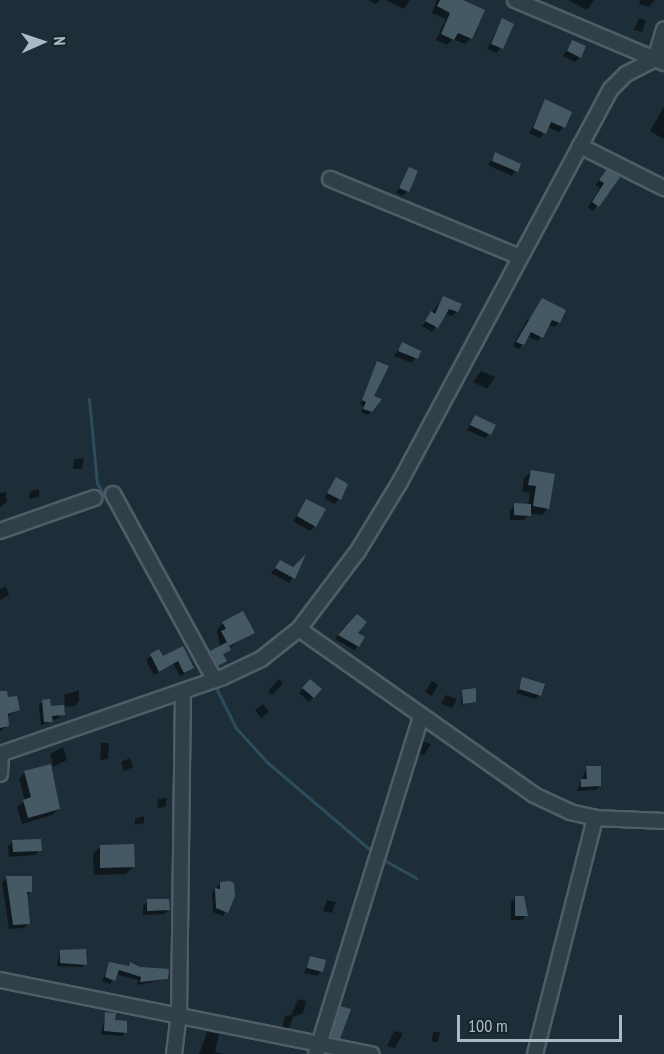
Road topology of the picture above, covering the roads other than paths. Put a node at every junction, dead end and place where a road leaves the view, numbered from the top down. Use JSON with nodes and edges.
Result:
{"nodes":[{"id":1,"x":520,"y":1,"type":"edge"},
{"id":2,"x":664,"y":29,"type":"edge"},
{"id":3,"x":659,"y":61,"type":"edge"},
{"id":4,"x":580,"y":146,"type":"junction"},
{"id":5,"x":330,"y":179,"type":"dead end"},
{"id":6,"x":664,"y":188,"type":"edge"},
{"id":7,"x":520,"y":257,"type":"junction"},
{"id":8,"x":113,"y":494,"type":"dead end"},
{"id":9,"x":94,"y":498,"type":"dead end"},
{"id":10,"x":0,"y":531,"type":"edge"},
{"id":11,"x":299,"y":629,"type":"junction"},
{"id":12,"x":216,"y":680,"type":"junction"},
{"id":13,"x":183,"y":691,"type":"junction"},
{"id":14,"x":422,"y":716,"type":"junction"},
{"id":15,"x":1,"y":754,"type":"edge"},
{"id":16,"x":0,"y":774,"type":"edge"},
{"id":17,"x":595,"y":818,"type":"junction"},
{"id":18,"x":664,"y":820,"type":"edge"},
{"id":19,"x":0,"y":980,"type":"edge"},
{"id":20,"x":179,"y":1016,"type":"junction"},
{"id":21,"x":317,"y":1049,"type":"edge"},
{"id":22,"x":174,"y":1054,"type":"edge"},
{"id":23,"x":372,"y":1054,"type":"edge"},
{"id":24,"x":536,"y":1054,"type":"edge"}],
"edges":[{"from":1,"to":3,"type":"street"},
{"from":2,"to":3,"type":"street"},
{"from":3,"to":4,"type":"street"},
{"from":4,"to":6,"type":"street"},
{"from":4,"to":7,"type":"street"},
{"from":5,"to":7,"type":"street"},
{"from":7,"to":11,"type":"street"},
{"from":8,"to":12,"type":"street"},
{"from":9,"to":10,"type":"street"},
{"from":11,"to":12,"type":"street"},
{"from":11,"to":14,"type":"street"},
{"from":12,"to":13,"type":"street"},
{"from":13,"to":15,"type":"street"},
{"from":13,"to":20,"type":"street"},
{"from":14,"to":17,"type":"street"},
{"from":14,"to":21,"type":"street"},
{"from":15,"to":16,"type":"street"},
{"from":17,"to":18,"type":"street"},
{"from":17,"to":24,"type":"street"},
{"from":19,"to":20,"type":"street"},
{"from":20,"to":21,"type":"street"},
{"from":20,"to":22,"type":"street"},
{"from":21,"to":23,"type":"street"}]}
